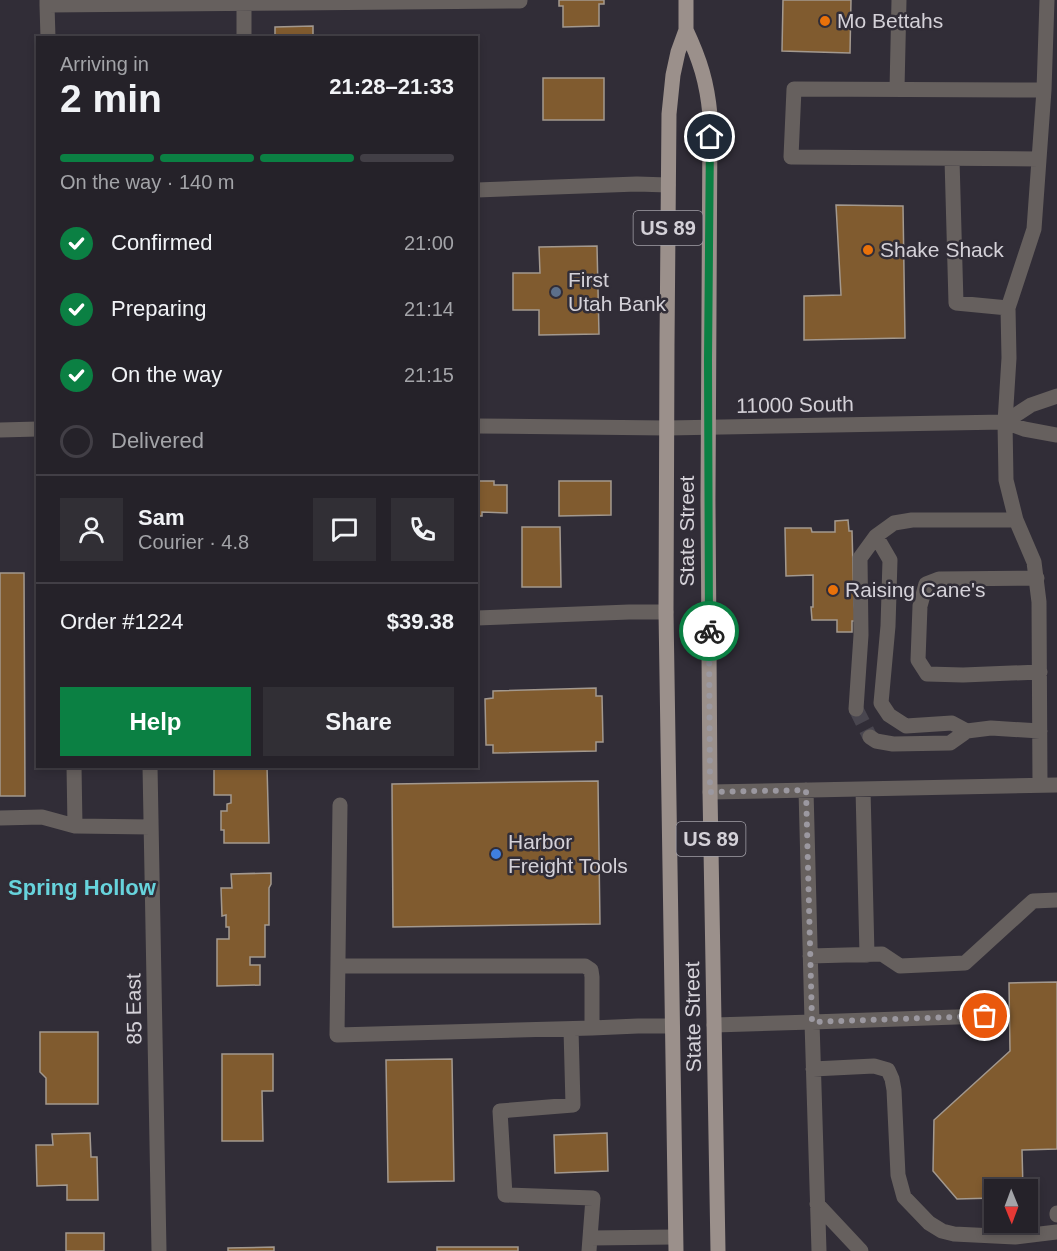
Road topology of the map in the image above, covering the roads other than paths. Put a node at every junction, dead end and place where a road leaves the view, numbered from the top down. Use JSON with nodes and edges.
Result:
{"nodes":[{"id":1,"x":520,"y":0,"type":"edge"},
{"id":2,"x":686,"y":0,"type":"edge"},
{"id":3,"x":899,"y":0,"type":"edge"},
{"id":4,"x":1047,"y":0,"type":"edge"},
{"id":5,"x":292,"y":2,"type":"edge"},
{"id":6,"x":47,"y":3,"type":"edge"},
{"id":7,"x":244,"y":4,"type":"junction"},
{"id":8,"x":1052,"y":25,"type":"edge"},
{"id":9,"x":686,"y":30,"type":"junction"},
{"id":10,"x":48,"y":36,"type":"edge"},
{"id":11,"x":244,"y":36,"type":"edge"},
{"id":12,"x":897,"y":89,"type":"junction"},
{"id":13,"x":1044,"y":90,"type":"junction"},
{"id":14,"x":952,"y":159,"type":"junction"},
{"id":15,"x":1039,"y":159,"type":"junction"},
{"id":16,"x":668,"y":185,"type":"junction"},
{"id":17,"x":478,"y":190,"type":"edge"},
{"id":18,"x":1008,"y":309,"type":"junction"},
{"id":19,"x":1057,"y":396,"type":"edge"},
{"id":20,"x":1005,"y":423,"type":"junction"},
{"id":21,"x":478,"y":426,"type":"edge"},
{"id":22,"x":667,"y":428,"type":"junction"},
{"id":23,"x":708,"y":428,"type":"junction"},
{"id":24,"x":36,"y":429,"type":"edge"},
{"id":25,"x":0,"y":430,"type":"edge"},
{"id":26,"x":1057,"y":435,"type":"edge"},
{"id":27,"x":1016,"y":520,"type":"junction"},
{"id":28,"x":876,"y":536,"type":"junction"},
{"id":29,"x":1037,"y":579,"type":"junction"},
{"id":30,"x":666,"y":612,"type":"junction"},
{"id":31,"x":478,"y":618,"type":"edge"},
{"id":32,"x":1040,"y":672,"type":"junction"},
{"id":33,"x":856,"y":709,"type":"tunnel mouth"},
{"id":34,"x":967,"y":730,"type":"junction"},
{"id":35,"x":1040,"y":730,"type":"junction"},
{"id":36,"x":870,"y":737,"type":"dead end"},
{"id":37,"x":74,"y":768,"type":"edge"},
{"id":38,"x":150,"y":768,"type":"edge"},
{"id":39,"x":1057,"y":784,"type":"edge"},
{"id":40,"x":1040,"y":785,"type":"junction"},
{"id":41,"x":863,"y":789,"type":"junction"},
{"id":42,"x":806,"y":790,"type":"junction"},
{"id":43,"x":710,"y":792,"type":"junction"},
{"id":44,"x":340,"y":805,"type":"dead end"},
{"id":45,"x":0,"y":818,"type":"edge"},
{"id":46,"x":75,"y":826,"type":"junction"},
{"id":47,"x":151,"y":827,"type":"junction"},
{"id":48,"x":1057,"y":900,"type":"edge"},
{"id":49,"x":867,"y":955,"type":"junction"},
{"id":50,"x":810,"y":956,"type":"junction"},
{"id":51,"x":338,"y":966,"type":"junction"},
{"id":52,"x":985,"y":1016,"type":"dead end"},
{"id":53,"x":812,"y":1022,"type":"junction"},
{"id":54,"x":714,"y":1025,"type":"junction"},
{"id":55,"x":672,"y":1026,"type":"junction"},
{"id":56,"x":592,"y":1028,"type":"junction"},
{"id":57,"x":571,"y":1029,"type":"junction"},
{"id":58,"x":813,"y":1069,"type":"junction"},
{"id":59,"x":817,"y":1204,"type":"junction"},
{"id":60,"x":1057,"y":1232,"type":"edge"},
{"id":61,"x":676,"y":1244,"type":"edge"},
{"id":62,"x":590,"y":1245,"type":"edge"},
{"id":63,"x":159,"y":1251,"type":"edge"},
{"id":64,"x":718,"y":1251,"type":"edge"},
{"id":65,"x":819,"y":1251,"type":"edge"},
{"id":66,"x":861,"y":1251,"type":"edge"}],
"edges":[{"from":1,"to":5,"type":"street"},
{"from":2,"to":9,"type":"main road","name":"State Street","number":"US 89"},
{"from":3,"to":12,"type":"street"},
{"from":4,"to":8,"type":"street"},
{"from":5,"to":7,"type":"street"},
{"from":6,"to":7,"type":"street"},
{"from":6,"to":10,"type":"street"},
{"from":7,"to":11,"type":"street"},
{"from":8,"to":13,"type":"street"},
{"from":9,"to":16,"type":"main road","name":"State Street","number":"US 89"},
{"from":9,"to":23,"type":"main road","name":"State Street","number":"US 89"},
{"from":12,"to":13,"type":"street"},
{"from":12,"to":14,"type":"street"},
{"from":13,"to":15,"type":"street"},
{"from":14,"to":15,"type":"street"},
{"from":14,"to":18,"type":"street"},
{"from":15,"to":18,"type":"street"},
{"from":16,"to":17,"type":"street"},
{"from":16,"to":22,"type":"main road","name":"State Street","number":"US 89"},
{"from":18,"to":20,"type":"street"},
{"from":19,"to":20,"type":"street"},
{"from":20,"to":23,"type":"street","name":"11000 South"},
{"from":20,"to":26,"type":"street","name":"11000 South"},
{"from":20,"to":27,"type":"street"},
{"from":21,"to":22,"type":"street","name":"11000 South"},
{"from":22,"to":23,"type":"street","name":"11000 South"},
{"from":22,"to":30,"type":"main road","name":"State Street","number":"US 89"},
{"from":23,"to":43,"type":"main road","name":"State Street","number":"US 89"},
{"from":24,"to":25,"type":"street"},
{"from":27,"to":28,"type":"street"},
{"from":27,"to":29,"type":"street"},
{"from":28,"to":33,"type":"street"},
{"from":28,"to":34,"type":"street"},
{"from":29,"to":32,"type":"street"},
{"from":29,"to":32,"type":"street"},
{"from":30,"to":31,"type":"street"},
{"from":30,"to":55,"type":"main road","name":"State Street","number":"US 89"},
{"from":32,"to":35,"type":"street"},
{"from":34,"to":35,"type":"street"},
{"from":34,"to":36,"type":"street"},
{"from":35,"to":40,"type":"street"},
{"from":37,"to":46,"type":"street"},
{"from":38,"to":47,"type":"street","name":"85 East"},
{"from":39,"to":40,"type":"street"},
{"from":40,"to":41,"type":"street"},
{"from":41,"to":42,"type":"street"},
{"from":41,"to":49,"type":"street"},
{"from":42,"to":43,"type":"street"},
{"from":42,"to":50,"type":"street"},
{"from":43,"to":54,"type":"main road","name":"State Street","number":"US 89"},
{"from":44,"to":51,"type":"street"},
{"from":45,"to":46,"type":"street"},
{"from":46,"to":47,"type":"street"},
{"from":47,"to":63,"type":"street","name":"85 East"},
{"from":48,"to":49,"type":"street"},
{"from":49,"to":50,"type":"street"},
{"from":50,"to":53,"type":"street"},
{"from":51,"to":56,"type":"street"},
{"from":51,"to":57,"type":"street"},
{"from":52,"to":53,"type":"street"},
{"from":53,"to":54,"type":"street"},
{"from":53,"to":58,"type":"street"},
{"from":54,"to":64,"type":"main road","name":"State Street","number":"US 89"},
{"from":55,"to":56,"type":"street"},
{"from":55,"to":61,"type":"main road","name":"State Street","number":"US 89"},
{"from":56,"to":57,"type":"street"},
{"from":57,"to":62,"type":"street"},
{"from":58,"to":59,"type":"street"},
{"from":58,"to":60,"type":"street"},
{"from":59,"to":65,"type":"street"},
{"from":59,"to":66,"type":"street"},
{"from":61,"to":62,"type":"street"}]}
